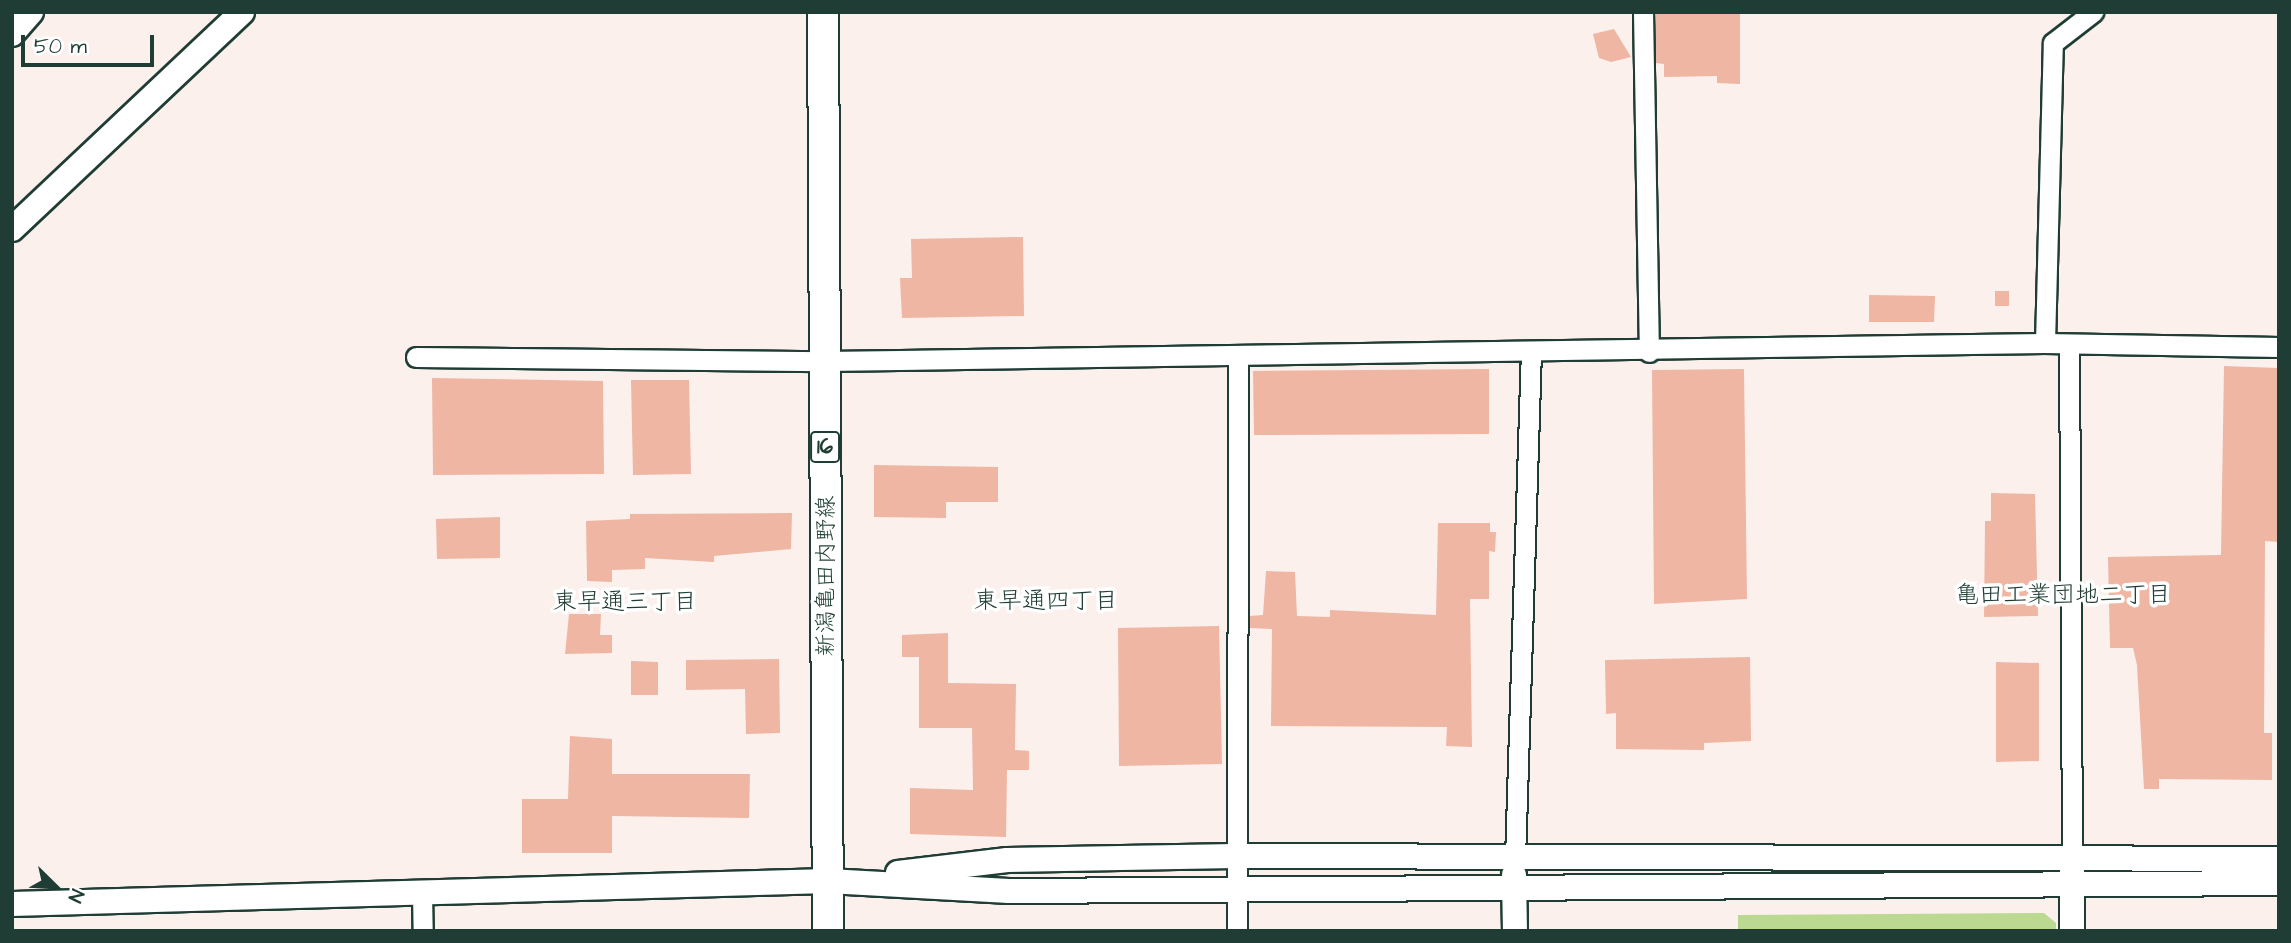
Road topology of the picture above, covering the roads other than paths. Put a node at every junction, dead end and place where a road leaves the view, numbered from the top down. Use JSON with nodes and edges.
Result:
{"nodes":[{"id":1,"x":32,"y":12,"type":"edge"},
{"id":2,"x":823,"y":12,"type":"edge"},
{"id":3,"x":1643,"y":12,"type":"edge"},
{"id":4,"x":2093,"y":12,"type":"edge"},
{"id":5,"x":236,"y":14,"type":"edge"},
{"id":6,"x":12,"y":34,"type":"edge"},
{"id":7,"x":12,"y":229,"type":"edge"},
{"id":8,"x":2045,"y":343,"type":"junction"},
{"id":9,"x":2069,"y":344,"type":"junction"},
{"id":10,"x":2279,"y":347,"type":"edge"},
{"id":11,"x":1531,"y":351,"type":"junction"},
{"id":12,"x":1649,"y":352,"type":"junction"},
{"id":13,"x":1238,"y":355,"type":"junction"},
{"id":14,"x":416,"y":357,"type":"dead end"},
{"id":15,"x":825,"y":361,"type":"junction"},
{"id":16,"x":1235,"y":856,"type":"junction"},
{"id":17,"x":2072,"y":856,"type":"junction"},
{"id":18,"x":1515,"y":859,"type":"junction"},
{"id":19,"x":2279,"y":859,"type":"edge"},
{"id":20,"x":828,"y":881,"type":"junction"},
{"id":21,"x":2279,"y":883,"type":"edge"},
{"id":22,"x":2072,"y":886,"type":"junction"},
{"id":23,"x":1514,"y":889,"type":"junction"},
{"id":24,"x":1235,"y":891,"type":"junction"},
{"id":25,"x":422,"y":892,"type":"junction"},
{"id":26,"x":12,"y":904,"type":"edge"},
{"id":27,"x":423,"y":931,"type":"edge"},
{"id":28,"x":828,"y":931,"type":"edge"},
{"id":29,"x":1237,"y":931,"type":"edge"},
{"id":30,"x":1515,"y":931,"type":"edge"},
{"id":31,"x":2072,"y":931,"type":"edge"}],
"edges":[{"from":1,"to":6,"type":"street"},
{"from":2,"to":15,"type":"main road","name":"新潟亀田内野線","number":"16"},
{"from":3,"to":12,"type":"street"},
{"from":4,"to":8,"type":"street"},
{"from":5,"to":7,"type":"street"},
{"from":8,"to":9,"type":"street"},
{"from":8,"to":12,"type":"street"},
{"from":9,"to":10,"type":"street"},
{"from":9,"to":17,"type":"street"},
{"from":11,"to":12,"type":"street"},
{"from":11,"to":13,"type":"street"},
{"from":11,"to":18,"type":"street"},
{"from":13,"to":15,"type":"street"},
{"from":13,"to":16,"type":"street"},
{"from":14,"to":15,"type":"street"},
{"from":15,"to":20,"type":"main road","name":"新潟亀田内野線","number":"16"},
{"from":16,"to":18,"type":"street"},
{"from":16,"to":20,"type":"street"},
{"from":16,"to":24,"type":"street"},
{"from":17,"to":18,"type":"street"},
{"from":17,"to":19,"type":"street"},
{"from":17,"to":22,"type":"street"},
{"from":18,"to":23,"type":"street"},
{"from":20,"to":24,"type":"street"},
{"from":20,"to":25,"type":"street"},
{"from":20,"to":28,"type":"main road","name":"新潟亀田内野線","number":"16"},
{"from":21,"to":22,"type":"street"},
{"from":22,"to":23,"type":"street"},
{"from":22,"to":31,"type":"street"},
{"from":23,"to":24,"type":"street"},
{"from":23,"to":30,"type":"street"},
{"from":24,"to":29,"type":"street"},
{"from":25,"to":26,"type":"street"},
{"from":25,"to":27,"type":"street"}]}
